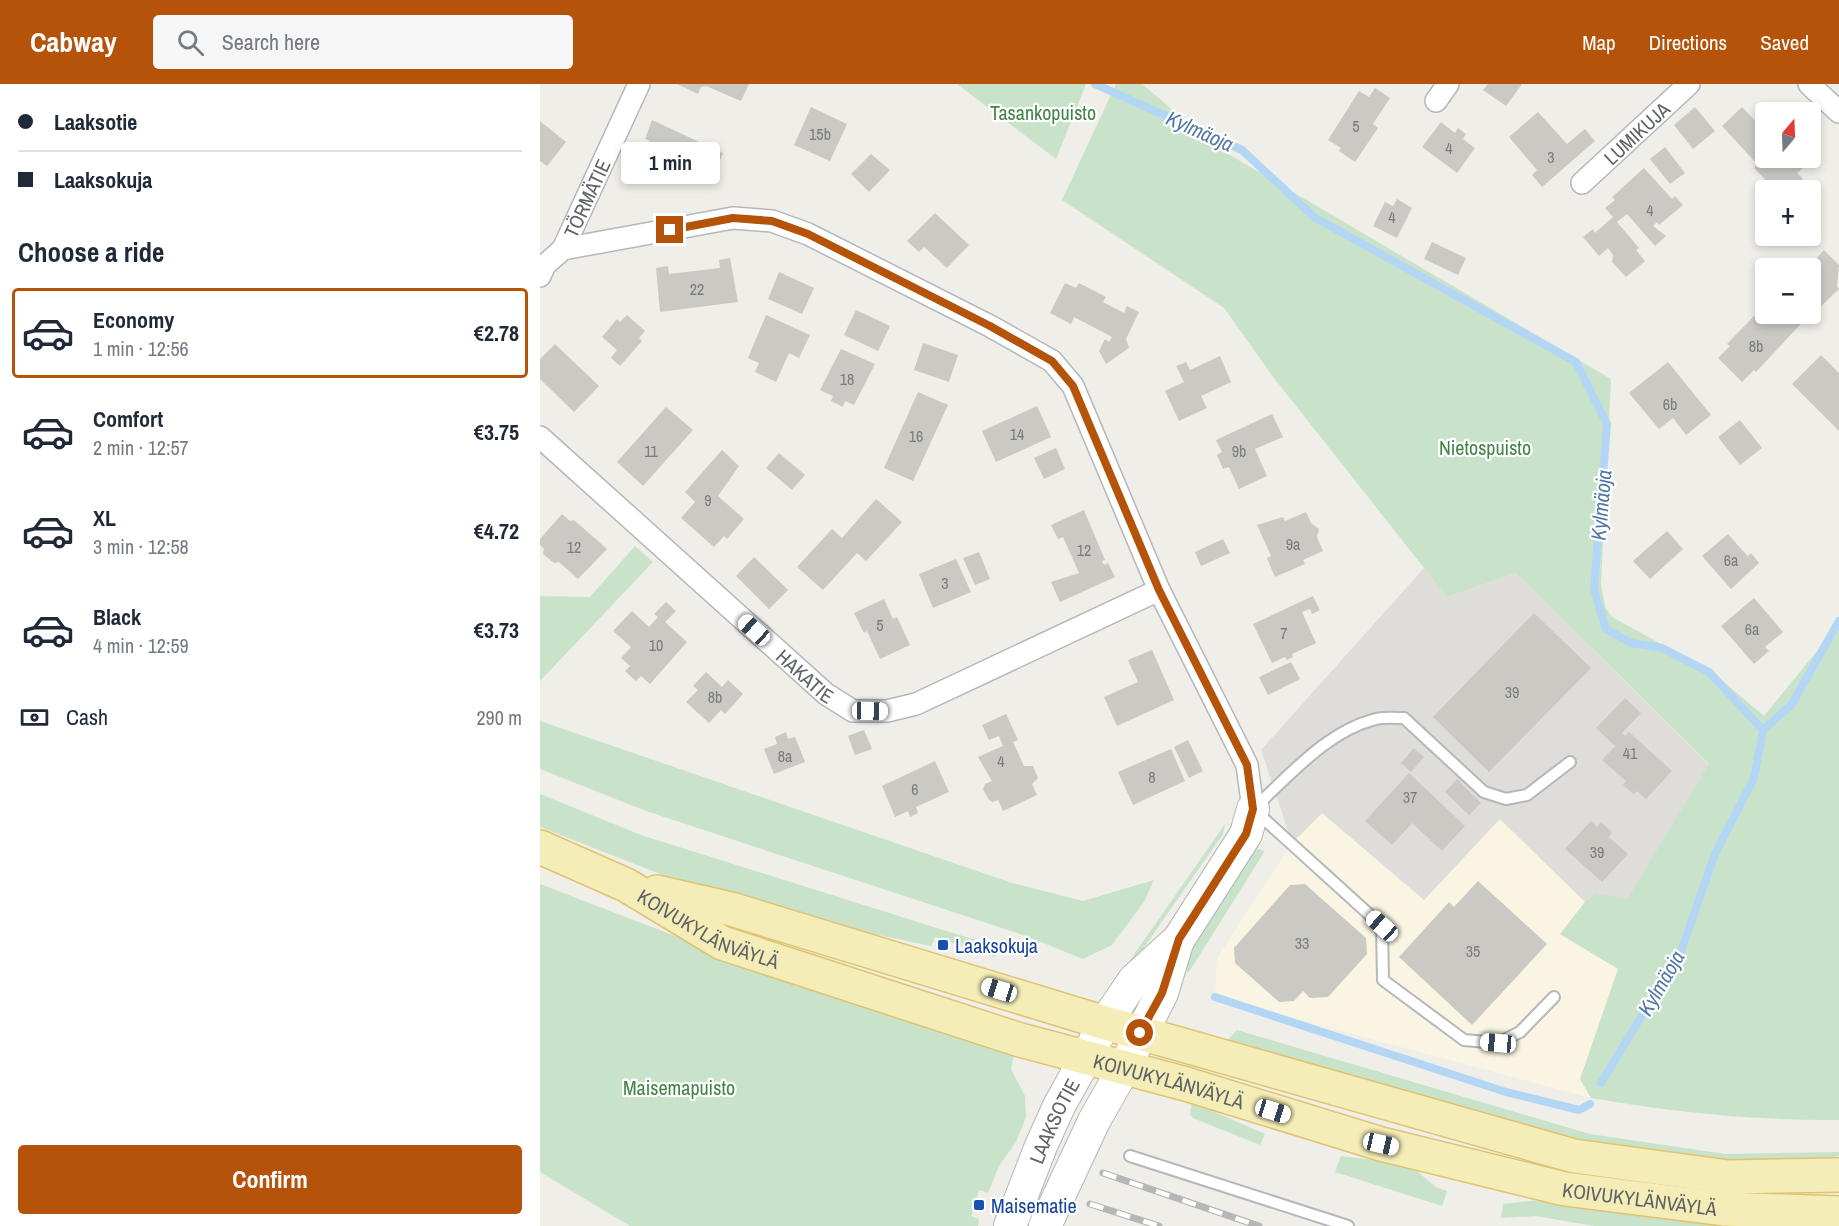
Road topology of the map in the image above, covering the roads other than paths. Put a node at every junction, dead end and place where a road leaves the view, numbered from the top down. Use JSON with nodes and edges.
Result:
{"nodes":[{"id":1,"x":639,"y":84,"type":"edge"},
{"id":2,"x":1448,"y":84,"type":"edge"},
{"id":3,"x":1689,"y":84,"type":"edge"},
{"id":4,"x":1809,"y":84,"type":"edge"},
{"id":5,"x":1436,"y":101,"type":"dead end"},
{"id":6,"x":1839,"y":112,"type":"edge"},
{"id":7,"x":1582,"y":183,"type":"dead end"},
{"id":8,"x":564,"y":249,"type":"junction"},
{"id":9,"x":540,"y":276,"type":"edge"},
{"id":10,"x":540,"y":437,"type":"edge"},
{"id":11,"x":1159,"y":590,"type":"junction"},
{"id":12,"x":1570,"y":762,"type":"dead end"},
{"id":13,"x":1253,"y":809,"type":"junction"},
{"id":14,"x":540,"y":847,"type":"edge"},
{"id":15,"x":626,"y":885,"type":"junction"},
{"id":16,"x":1179,"y":939,"type":"junction"},
{"id":17,"x":1554,"y":997,"type":"dead end"},
{"id":18,"x":1105,"y":1023,"type":"junction"},
{"id":19,"x":1140,"y":1033,"type":"junction"},
{"id":20,"x":1087,"y":1058,"type":"junction"},
{"id":21,"x":1124,"y":1068,"type":"junction"},
{"id":22,"x":1130,"y":1156,"type":"dead end"},
{"id":23,"x":1839,"y":1175,"type":"edge"},
{"id":24,"x":1839,"y":1213,"type":"edge"},
{"id":25,"x":1010,"y":1226,"type":"edge"},
{"id":26,"x":1045,"y":1226,"type":"edge"},
{"id":27,"x":1347,"y":1226,"type":"edge"}],
"edges":[{"from":1,"to":8,"type":"street","name":"TÖRMÄTIE"},
{"from":2,"to":5,"type":"street"},
{"from":3,"to":7,"type":"street","name":"LUMIKUJA"},
{"from":4,"to":6,"type":"street"},
{"from":8,"to":9,"type":"street"},
{"from":8,"to":11,"type":"street"},
{"from":10,"to":11,"type":"street","name":"HAKATIE"},
{"from":11,"to":13,"type":"street"},
{"from":12,"to":13,"type":"lane"},
{"from":13,"to":16,"type":"main road","name":"LAAKSOTIE"},
{"from":13,"to":17,"type":"lane"},
{"from":14,"to":15,"type":"main road","name":"KOIVUKYLÄNVÄYLÄ"},
{"from":15,"to":18,"type":"main road","name":"KOIVUKYLÄNVÄYLÄ"},
{"from":15,"to":20,"type":"main road","name":"KOIVUKYLÄNVÄYLÄ"},
{"from":16,"to":18,"type":"main road","name":"LAAKSOTIE"},
{"from":16,"to":19,"type":"main road","name":"LAAKSOTIE"},
{"from":18,"to":19,"type":"main road","name":"KOIVUKYLÄNVÄYLÄ"},
{"from":18,"to":20,"type":"main road","name":"LAAKSOTIE"},
{"from":19,"to":21,"type":"main road","name":"LAAKSOTIE"},
{"from":19,"to":23,"type":"main road","name":"KOIVUKYLÄNVÄYLÄ"},
{"from":20,"to":21,"type":"main road","name":"KOIVUKYLÄNVÄYLÄ"},
{"from":20,"to":25,"type":"main road","name":"LAAKSOTIE"},
{"from":21,"to":24,"type":"main road","name":"KOIVUKYLÄNVÄYLÄ"},
{"from":21,"to":26,"type":"main road","name":"LAAKSOTIE"},
{"from":22,"to":27,"type":"lane"}]}
